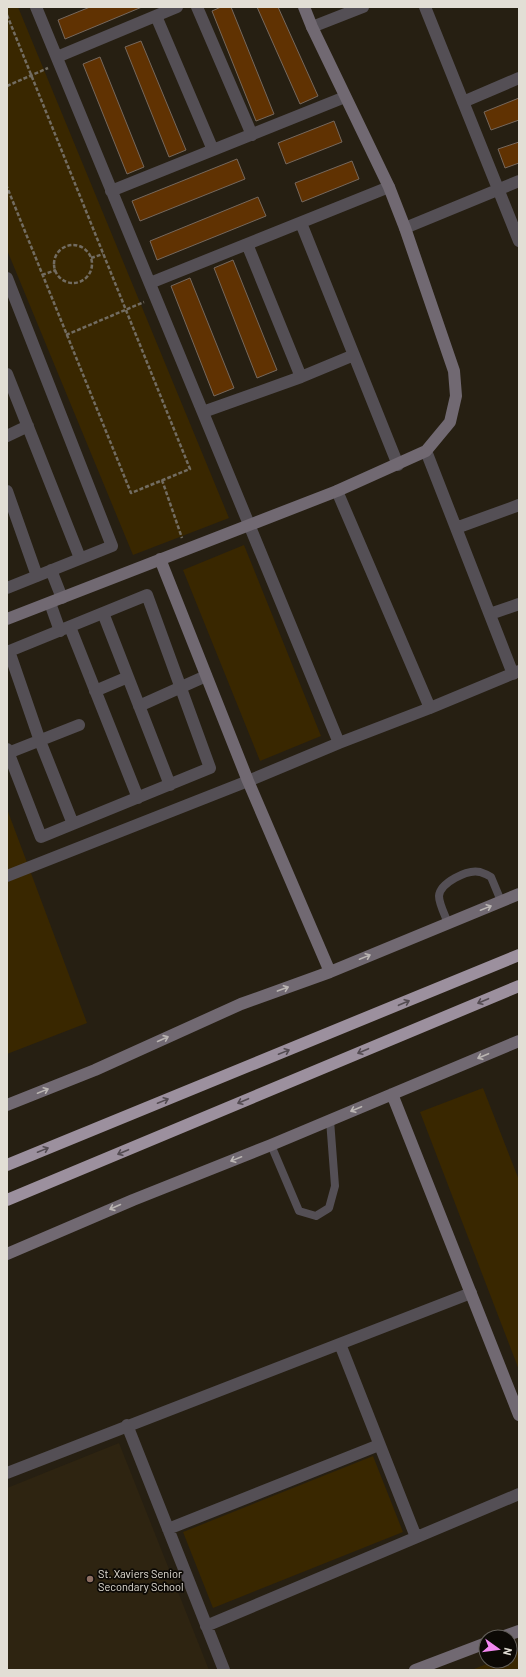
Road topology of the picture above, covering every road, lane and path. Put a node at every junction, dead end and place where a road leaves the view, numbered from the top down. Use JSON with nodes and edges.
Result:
{"nodes":[{"id":1,"x":36,"y":7,"type":"edge"},
{"id":2,"x":177,"y":7,"type":"edge"},
{"id":3,"x":197,"y":7,"type":"edge"},
{"id":4,"x":304,"y":7,"type":"edge"},
{"id":5,"x":363,"y":7,"type":"edge"},
{"id":6,"x":425,"y":7,"type":"edge"},
{"id":7,"x":7,"y":15,"type":"edge"},
{"id":8,"x":156,"y":16,"type":"junction"},
{"id":9,"x":312,"y":27,"type":"junction"},
{"id":10,"x":58,"y":60,"type":"junction"},
{"id":11,"x":31,"y":75,"type":"junction"},
{"id":12,"x":519,"y":78,"type":"edge"},
{"id":13,"x":7,"y":86,"type":"edge"},
{"id":14,"x":345,"y":97,"type":"junction"},
{"id":15,"x":463,"y":102,"type":"junction"},
{"id":16,"x":252,"y":135,"type":"junction"},
{"id":17,"x":212,"y":150,"type":"junction"},
{"id":18,"x":519,"y":182,"type":"edge"},
{"id":19,"x":7,"y":187,"type":"edge"},
{"id":20,"x":389,"y":188,"type":"junction"},
{"id":21,"x":112,"y":190,"type":"junction"},
{"id":22,"x":498,"y":190,"type":"junction"},
{"id":23,"x":301,"y":223,"type":"junction"},
{"id":24,"x":405,"y":228,"type":"junction"},
{"id":25,"x":519,"y":241,"type":"edge"},
{"id":26,"x":247,"y":244,"type":"junction"},
{"id":27,"x":103,"y":254,"type":"junction"},
{"id":28,"x":91,"y":258,"type":"junction"},
{"id":29,"x":56,"y":270,"type":"junction"},
{"id":30,"x":42,"y":275,"type":"junction"},
{"id":31,"x":7,"y":278,"type":"edge"},
{"id":32,"x":150,"y":283,"type":"junction"},
{"id":33,"x":155,"y":297,"type":"junction"},
{"id":34,"x":126,"y":310,"type":"junction"},
{"id":35,"x":66,"y":335,"type":"junction"},
{"id":36,"x":354,"y":355,"type":"junction"},
{"id":37,"x":7,"y":374,"type":"edge"},
{"id":38,"x":301,"y":377,"type":"junction"},
{"id":39,"x":203,"y":412,"type":"junction"},
{"id":40,"x":28,"y":426,"type":"junction"},
{"id":41,"x":7,"y":436,"type":"edge"},
{"id":42,"x":426,"y":451,"type":"junction"},
{"id":43,"x":398,"y":465,"type":"junction"},
{"id":44,"x":162,"y":480,"type":"junction"},
{"id":45,"x":7,"y":491,"type":"edge"},
{"id":46,"x":337,"y":491,"type":"junction"},
{"id":47,"x":519,"y":505,"type":"edge"},
{"id":48,"x":249,"y":525,"type":"junction"},
{"id":49,"x":456,"y":528,"type":"junction"},
{"id":50,"x":186,"y":550,"type":"junction"},
{"id":51,"x":80,"y":558,"type":"junction"},
{"id":52,"x":160,"y":559,"type":"junction"},
{"id":53,"x":51,"y":570,"type":"junction"},
{"id":54,"x":37,"y":576,"type":"junction"},
{"id":55,"x":7,"y":588,"type":"edge"},
{"id":56,"x":62,"y":598,"type":"junction"},
{"id":57,"x":50,"y":603,"type":"junction"},
{"id":58,"x":519,"y":604,"type":"edge"},
{"id":59,"x":103,"y":613,"type":"junction"},
{"id":60,"x":490,"y":614,"type":"junction"},
{"id":61,"x":7,"y":619,"type":"edge"},
{"id":62,"x":64,"y":629,"type":"junction"},
{"id":63,"x":8,"y":652,"type":"edge"},
{"id":64,"x":516,"y":672,"type":"edge"},
{"id":65,"x":206,"y":676,"type":"junction"},
{"id":66,"x":128,"y":677,"type":"junction"},
{"id":67,"x":181,"y":687,"type":"junction"},
{"id":68,"x":95,"y":691,"type":"junction"},
{"id":69,"x":139,"y":706,"type":"junction"},
{"id":70,"x":430,"y":708,"type":"junction"},
{"id":71,"x":79,"y":725,"type":"dead end"},
{"id":72,"x":40,"y":740,"type":"junction"},
{"id":73,"x":339,"y":743,"type":"junction"},
{"id":74,"x":8,"y":751,"type":"edge"},
{"id":75,"x":248,"y":781,"type":"junction"},
{"id":76,"x":170,"y":785,"type":"junction"},
{"id":77,"x":138,"y":798,"type":"junction"},
{"id":78,"x":73,"y":824,"type":"junction"},
{"id":79,"x":7,"y":876,"type":"edge"},
{"id":80,"x":519,"y":894,"type":"edge"},
{"id":81,"x":501,"y":901,"type":"junction"},
{"id":82,"x":448,"y":923,"type":"junction"},
{"id":83,"x":519,"y":955,"type":"edge"},
{"id":84,"x":330,"y":972,"type":"junction"},
{"id":85,"x":519,"y":986,"type":"edge"},
{"id":86,"x":519,"y":1041,"type":"edge"},
{"id":87,"x":392,"y":1094,"type":"junction"},
{"id":88,"x":7,"y":1105,"type":"edge"},
{"id":89,"x":330,"y":1120,"type":"junction"},
{"id":90,"x":271,"y":1145,"type":"junction"},
{"id":91,"x":7,"y":1165,"type":"edge"},
{"id":92,"x":7,"y":1200,"type":"edge"},
{"id":93,"x":7,"y":1254,"type":"edge"},
{"id":94,"x":470,"y":1293,"type":"junction"},
{"id":95,"x":340,"y":1344,"type":"junction"},
{"id":96,"x":519,"y":1415,"type":"edge"},
{"id":97,"x":127,"y":1426,"type":"junction"},
{"id":98,"x":379,"y":1445,"type":"junction"},
{"id":99,"x":7,"y":1473,"type":"edge"},
{"id":100,"x":519,"y":1494,"type":"edge"},
{"id":101,"x":168,"y":1529,"type":"junction"},
{"id":102,"x":416,"y":1537,"type":"junction"},
{"id":103,"x":206,"y":1626,"type":"junction"},
{"id":104,"x":478,"y":1646,"type":"edge"},
{"id":105,"x":418,"y":1669,"type":"edge"},
{"id":106,"x":224,"y":1670,"type":"edge"}],
"edges":[{"from":1,"to":10,"type":"street"},
{"from":2,"to":8,"type":"street"},
{"from":3,"to":16,"type":"street"},
{"from":4,"to":9,"type":"street"},
{"from":5,"to":9,"type":"street"},
{"from":6,"to":15,"type":"street"},
{"from":7,"to":11,"type":"path"},
{"from":8,"to":10,"type":"street"},
{"from":8,"to":17,"type":"street"},
{"from":9,"to":14,"type":"street"},
{"from":10,"to":11,"type":"path"},
{"from":10,"to":21,"type":"street"},
{"from":11,"to":13,"type":"path"},
{"from":11,"to":27,"type":"path"},
{"from":12,"to":15,"type":"street"},
{"from":14,"to":16,"type":"street"},
{"from":14,"to":20,"type":"street"},
{"from":15,"to":22,"type":"street"},
{"from":16,"to":17,"type":"street"},
{"from":17,"to":21,"type":"street"},
{"from":18,"to":22,"type":"street"},
{"from":19,"to":30,"type":"path"},
{"from":20,"to":23,"type":"street"},
{"from":20,"to":24,"type":"street"},
{"from":21,"to":32,"type":"street"},
{"from":22,"to":24,"type":"street"},
{"from":22,"to":25,"type":"street"},
{"from":23,"to":26,"type":"street"},
{"from":23,"to":36,"type":"street"},
{"from":24,"to":42,"type":"street"},
{"from":26,"to":32,"type":"street"},
{"from":26,"to":38,"type":"street"},
{"from":27,"to":28,"type":"path"},
{"from":27,"to":34,"type":"path"},
{"from":28,"to":29,"type":"path"},
{"from":28,"to":29,"type":"path"},
{"from":29,"to":30,"type":"path"},
{"from":30,"to":35,"type":"path"},
{"from":31,"to":51,"type":"street"},
{"from":32,"to":33,"type":"street"},
{"from":33,"to":34,"type":"path"},
{"from":33,"to":39,"type":"street"},
{"from":34,"to":35,"type":"path"},
{"from":34,"to":44,"type":"path"},
{"from":35,"to":44,"type":"path"},
{"from":36,"to":38,"type":"street"},
{"from":36,"to":43,"type":"street"},
{"from":37,"to":40,"type":"street"},
{"from":38,"to":39,"type":"street"},
{"from":39,"to":48,"type":"street"},
{"from":40,"to":41,"type":"street"},
{"from":40,"to":51,"type":"street"},
{"from":42,"to":43,"type":"street"},
{"from":42,"to":49,"type":"street"},
{"from":43,"to":46,"type":"street"},
{"from":44,"to":50,"type":"path"},
{"from":45,"to":54,"type":"street"},
{"from":46,"to":48,"type":"street"},
{"from":46,"to":70,"type":"street"},
{"from":47,"to":49,"type":"street"},
{"from":48,"to":50,"type":"street"},
{"from":48,"to":73,"type":"street"},
{"from":49,"to":60,"type":"street"},
{"from":50,"to":52,"type":"street"},
{"from":51,"to":53,"type":"street"},
{"from":52,"to":56,"type":"street"},
{"from":52,"to":65,"type":"street"},
{"from":53,"to":54,"type":"street"},
{"from":53,"to":56,"type":"street"},
{"from":54,"to":55,"type":"street"},
{"from":56,"to":57,"type":"street"},
{"from":57,"to":61,"type":"street"},
{"from":57,"to":62,"type":"street"},
{"from":58,"to":60,"type":"street"},
{"from":59,"to":62,"type":"street"},
{"from":59,"to":66,"type":"street"},
{"from":59,"to":67,"type":"street"},
{"from":60,"to":64,"type":"street"},
{"from":62,"to":63,"type":"street"},
{"from":62,"to":68,"type":"street"},
{"from":63,"to":72,"type":"street"},
{"from":64,"to":70,"type":"street"},
{"from":65,"to":67,"type":"street"},
{"from":65,"to":75,"type":"street"},
{"from":66,"to":68,"type":"street"},
{"from":66,"to":69,"type":"street"},
{"from":67,"to":69,"type":"street"},
{"from":67,"to":76,"type":"street"},
{"from":68,"to":77,"type":"street"},
{"from":69,"to":76,"type":"street"},
{"from":70,"to":73,"type":"street"},
{"from":71,"to":72,"type":"street"},
{"from":72,"to":74,"type":"street"},
{"from":72,"to":78,"type":"street"},
{"from":73,"to":75,"type":"street"},
{"from":74,"to":78,"type":"street"},
{"from":75,"to":79,"type":"street"},
{"from":75,"to":84,"type":"street"},
{"from":76,"to":77,"type":"street"},
{"from":77,"to":78,"type":"street"},
{"from":80,"to":81,"type":"street"},
{"from":82,"to":81,"type":"street","one_way":true},
{"from":81,"to":82,"type":"lane"},
{"from":84,"to":82,"type":"street","one_way":true},
{"from":91,"to":83,"type":"highway","one_way":true},
{"from":88,"to":84,"type":"street","one_way":true},
{"from":85,"to":92,"type":"highway","one_way":true},
{"from":86,"to":87,"type":"street","one_way":true},
{"from":87,"to":89,"type":"street","one_way":true},
{"from":87,"to":94,"type":"street"},
{"from":89,"to":90,"type":"street"},
{"from":89,"to":90,"type":"lane"},
{"from":90,"to":93,"type":"street","one_way":true},
{"from":94,"to":95,"type":"street"},
{"from":94,"to":96,"type":"street"},
{"from":95,"to":97,"type":"street"},
{"from":95,"to":98,"type":"street"},
{"from":97,"to":99,"type":"street"},
{"from":97,"to":101,"type":"street"},
{"from":98,"to":101,"type":"street"},
{"from":98,"to":102,"type":"street"},
{"from":100,"to":102,"type":"street"},
{"from":101,"to":103,"type":"street"},
{"from":102,"to":103,"type":"street"},
{"from":103,"to":106,"type":"street"},
{"from":104,"to":105,"type":"street"}]}
